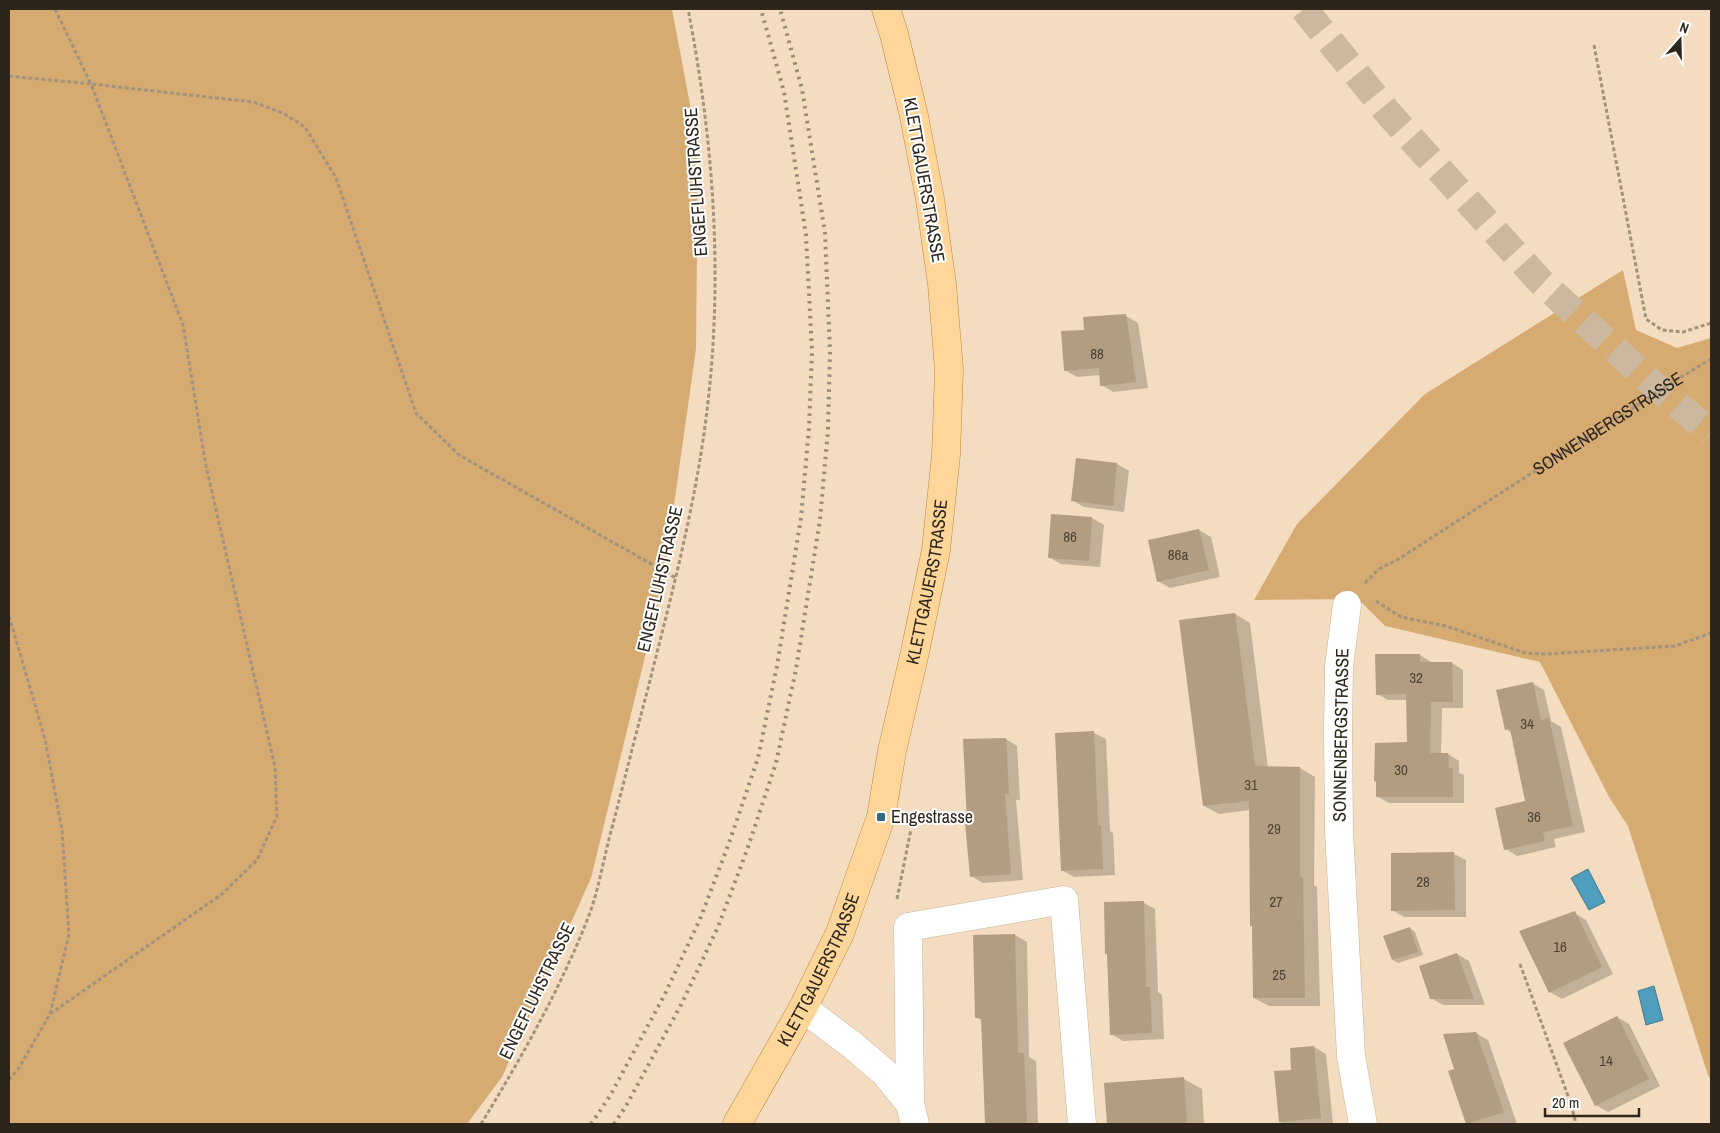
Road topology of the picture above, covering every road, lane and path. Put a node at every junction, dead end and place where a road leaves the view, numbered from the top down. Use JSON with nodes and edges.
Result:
{"nodes":[{"id":1,"x":55,"y":9,"type":"edge"},
{"id":2,"x":688,"y":9,"type":"edge"},
{"id":3,"x":886,"y":9,"type":"edge"},
{"id":4,"x":1594,"y":45,"type":"dead end"},
{"id":5,"x":9,"y":76,"type":"edge"},
{"id":6,"x":91,"y":84,"type":"junction"},
{"id":7,"x":1711,"y":323,"type":"edge"},
{"id":8,"x":1711,"y":359,"type":"edge"},
{"id":9,"x":676,"y":578,"type":"junction"},
{"id":10,"x":1353,"y":597,"type":"junction"},
{"id":11,"x":9,"y":616,"type":"edge"},
{"id":12,"x":1711,"y":633,"type":"edge"},
{"id":13,"x":1520,"y":964,"type":"dead end"},
{"id":14,"x":803,"y":1008,"type":"junction"},
{"id":15,"x":50,"y":1014,"type":"junction"},
{"id":16,"x":9,"y":1080,"type":"edge"},
{"id":17,"x":913,"y":1114,"type":"edge"},
{"id":18,"x":481,"y":1124,"type":"edge"},
{"id":19,"x":737,"y":1124,"type":"edge"},
{"id":20,"x":1082,"y":1124,"type":"edge"},
{"id":21,"x":1363,"y":1124,"type":"edge"},
{"id":22,"x":1576,"y":1124,"type":"edge"}],
"edges":[{"from":1,"to":6,"type":"path"},
{"from":2,"to":9,"type":"path","name":"ENGEFLUHSTRASSE"},
{"from":3,"to":14,"type":"main road","name":"KLETTGAUERSTRASSE"},
{"from":4,"to":7,"type":"path"},
{"from":5,"to":6,"type":"path"},
{"from":6,"to":9,"type":"path"},
{"from":6,"to":15,"type":"path"},
{"from":8,"to":10,"type":"path","name":"SONNENBERGSTRASSE"},
{"from":9,"to":18,"type":"path","name":"ENGEFLUHSTRASSE"},
{"from":10,"to":12,"type":"path"},
{"from":10,"to":21,"type":"street","name":"SONNENBERGSTRASSE"},
{"from":11,"to":15,"type":"path"},
{"from":13,"to":22,"type":"path"},
{"from":14,"to":17,"type":"street"},
{"from":14,"to":19,"type":"main road","name":"KLETTGAUERSTRASSE"},
{"from":15,"to":16,"type":"path"},
{"from":17,"to":20,"type":"street"}]}
